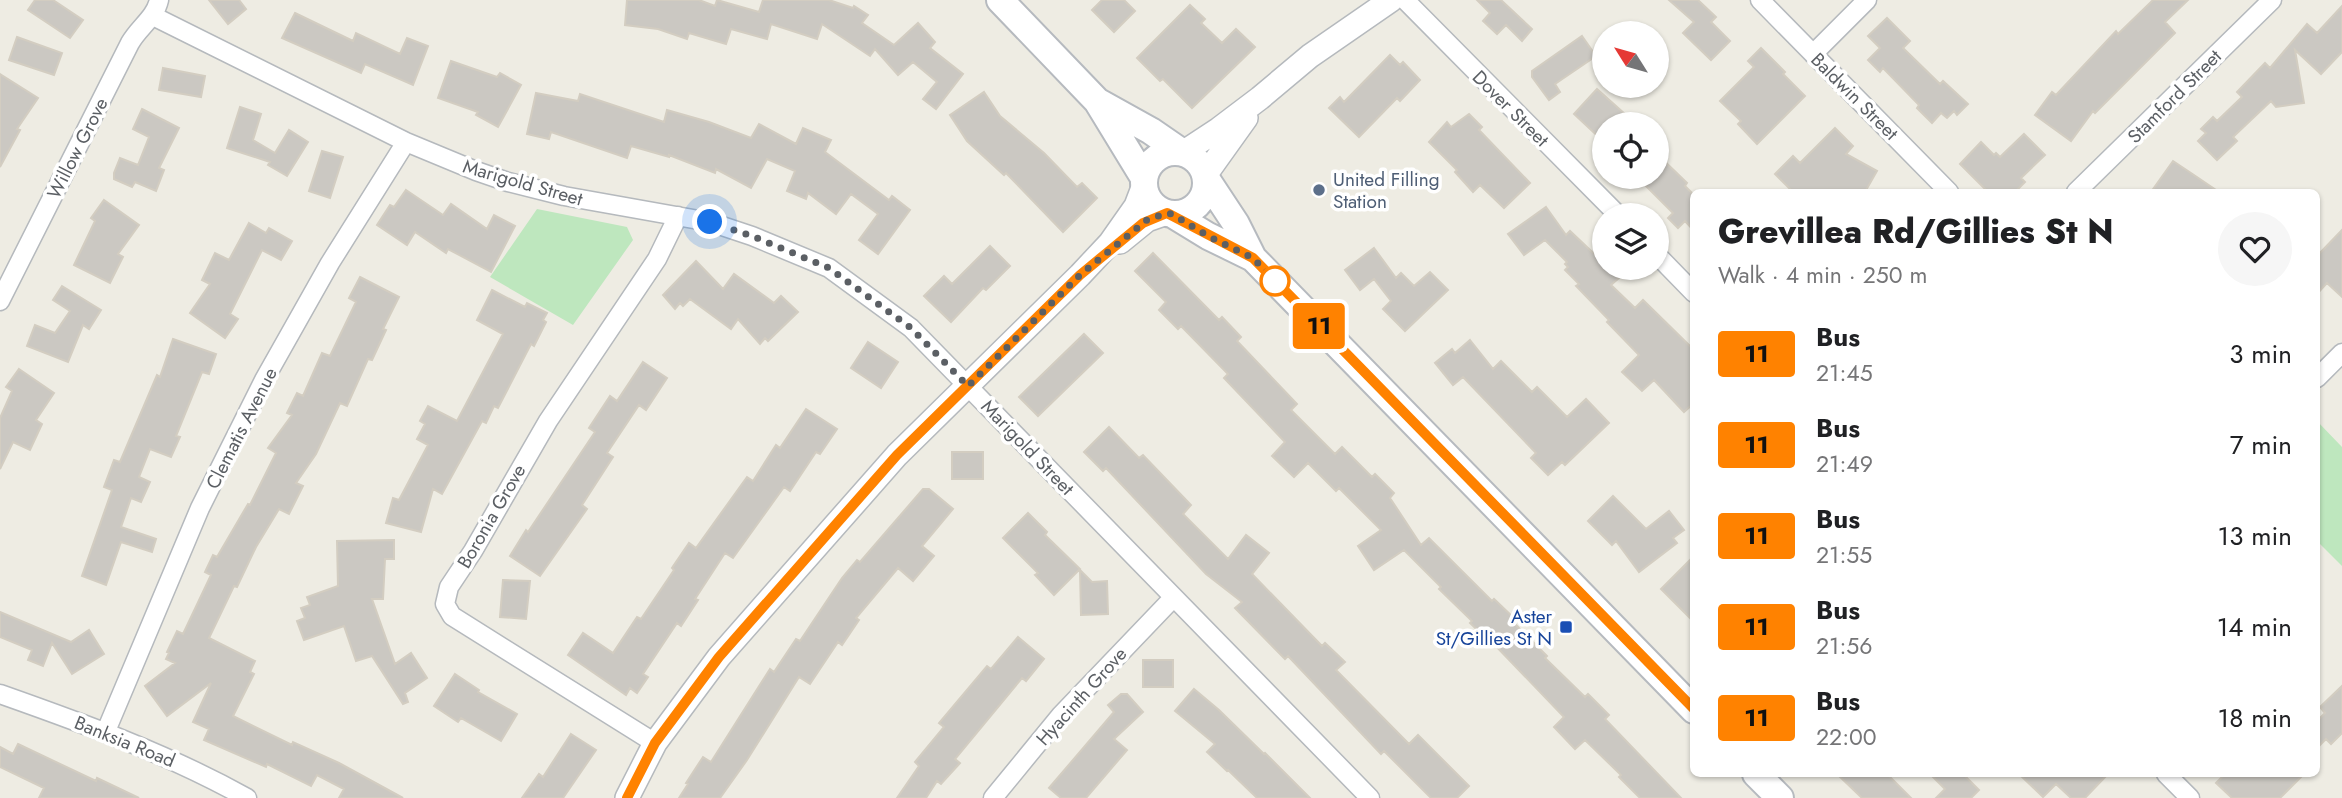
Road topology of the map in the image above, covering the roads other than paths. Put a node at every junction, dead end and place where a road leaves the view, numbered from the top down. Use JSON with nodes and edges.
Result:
{"nodes":[{"id":1,"x":1000,"y":0,"type":"edge"},
{"id":2,"x":1391,"y":0,"type":"edge"},
{"id":3,"x":1405,"y":0,"type":"edge"},
{"id":4,"x":1760,"y":0,"type":"edge"},
{"id":5,"x":1867,"y":0,"type":"edge"},
{"id":6,"x":2272,"y":0,"type":"edge"},
{"id":7,"x":156,"y":8,"type":"edge"},
{"id":8,"x":1813,"y":54,"type":"junction"},
{"id":9,"x":1260,"y":98,"type":"junction"},
{"id":10,"x":1097,"y":101,"type":"junction"},
{"id":11,"x":406,"y":142,"type":"junction"},
{"id":12,"x":1182,"y":152,"type":"junction"},
{"id":13,"x":1206,"y":177,"type":"junction"},
{"id":14,"x":1144,"y":182,"type":"junction"},
{"id":15,"x":1947,"y":189,"type":"edge"},
{"id":16,"x":2079,"y":189,"type":"edge"},
{"id":17,"x":1606,"y":203,"type":"edge"},
{"id":18,"x":1170,"y":214,"type":"junction"},
{"id":19,"x":678,"y":216,"type":"junction"},
{"id":20,"x":1253,"y":258,"type":"junction"},
{"id":21,"x":1669,"y":267,"type":"edge"},
{"id":22,"x":1080,"y":275,"type":"junction"},
{"id":23,"x":1690,"y":289,"type":"edge"},
{"id":24,"x":0,"y":301,"type":"edge"},
{"id":25,"x":2342,"y":353,"type":"edge"},
{"id":26,"x":2320,"y":375,"type":"edge"},
{"id":27,"x":968,"y":386,"type":"junction"},
{"id":28,"x":1173,"y":598,"type":"junction"},
{"id":29,"x":0,"y":694,"type":"edge"},
{"id":30,"x":1690,"y":705,"type":"edge"},
{"id":31,"x":106,"y":731,"type":"junction"},
{"id":32,"x":655,"y":743,"type":"junction"},
{"id":33,"x":1759,"y":777,"type":"edge"},
{"id":34,"x":2169,"y":777,"type":"edge"},
{"id":35,"x":247,"y":798,"type":"edge"},
{"id":36,"x":627,"y":798,"type":"edge"},
{"id":37,"x":993,"y":798,"type":"edge"},
{"id":38,"x":1370,"y":798,"type":"edge"},
{"id":39,"x":1780,"y":798,"type":"edge"},
{"id":40,"x":2190,"y":798,"type":"edge"}],
"edges":[{"from":1,"to":10,"type":"main road"},
{"from":2,"to":9,"type":"street"},
{"from":3,"to":17,"type":"street","name":"Dover Street"},
{"from":4,"to":8,"type":"street","name":"Baldwin Street"},
{"from":5,"to":8,"type":"street"},
{"from":6,"to":16,"type":"street","name":"Stamford Street"},
{"from":7,"to":11,"type":"street","name":"Marigold Street"},
{"from":7,"to":24,"type":"street","name":"Willow Grove"},
{"from":8,"to":15,"type":"street","name":"Baldwin Street"},
{"from":9,"to":12,"type":"street"},
{"from":9,"to":13,"type":"street"},
{"from":10,"to":12,"type":"main road"},
{"from":10,"to":14,"type":"main road"},
{"from":11,"to":19,"type":"street","name":"Marigold Street"},
{"from":11,"to":31,"type":"street","name":"Clematis Avenue"},
{"from":12,"to":13,"type":"main road"},
{"from":12,"to":14,"type":"main road"},
{"from":13,"to":18,"type":"main road"},
{"from":13,"to":20,"type":"main road"},
{"from":14,"to":18,"type":"main road"},
{"from":14,"to":22,"type":"street"},
{"from":18,"to":20,"type":"main road"},
{"from":18,"to":22,"type":"street"},
{"from":19,"to":27,"type":"street","name":"Marigold Street"},
{"from":19,"to":32,"type":"street","name":"Boronia Grove"},
{"from":20,"to":30,"type":"main road"},
{"from":21,"to":23,"type":"street"},
{"from":22,"to":27,"type":"street"},
{"from":25,"to":26,"type":"street"},
{"from":27,"to":28,"type":"street","name":"Marigold Street"},
{"from":27,"to":32,"type":"street"},
{"from":28,"to":37,"type":"street","name":"Hyacinth Grove"},
{"from":28,"to":38,"type":"street","name":"Marigold Street"},
{"from":29,"to":31,"type":"street","name":"Banksia Road"},
{"from":31,"to":35,"type":"street","name":"Banksia Road"},
{"from":32,"to":36,"type":"street"},
{"from":33,"to":39,"type":"main road"},
{"from":34,"to":40,"type":"street"}]}
